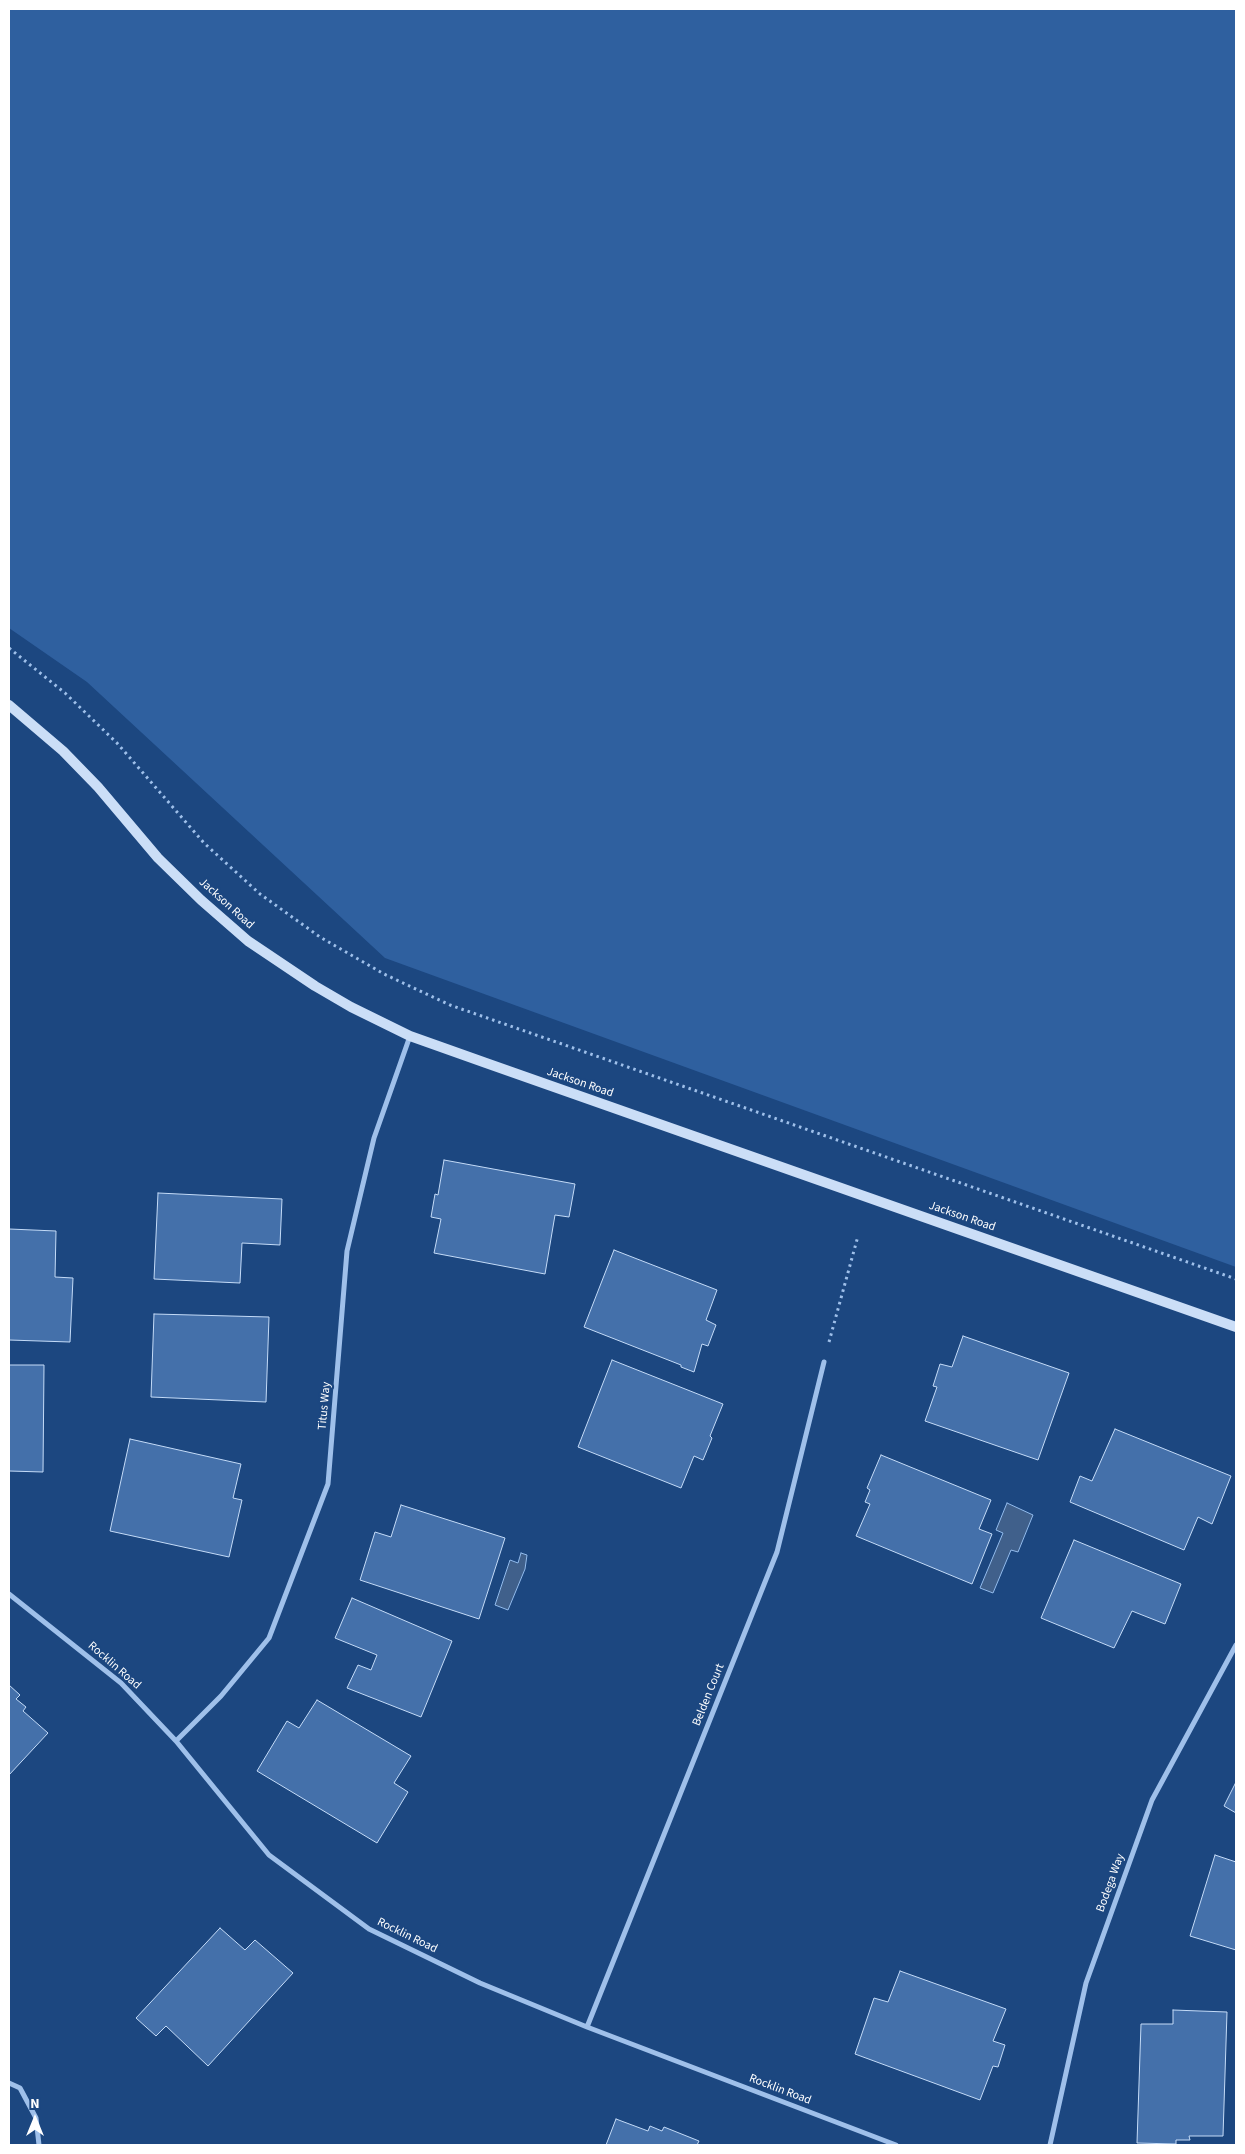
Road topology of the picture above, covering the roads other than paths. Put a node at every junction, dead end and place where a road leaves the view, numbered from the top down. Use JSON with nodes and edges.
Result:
{"nodes":[{"id":1,"x":9,"y":705,"type":"edge"},
{"id":2,"x":410,"y":1036,"type":"junction"},
{"id":3,"x":1236,"y":1327,"type":"edge"},
{"id":4,"x":824,"y":1362,"type":"road end"},
{"id":5,"x":9,"y":1594,"type":"edge"},
{"id":6,"x":1236,"y":1645,"type":"edge"},
{"id":7,"x":176,"y":1742,"type":"junction"},
{"id":8,"x":587,"y":2027,"type":"junction"},
{"id":9,"x":9,"y":2083,"type":"edge"},
{"id":10,"x":39,"y":2145,"type":"edge"},
{"id":11,"x":896,"y":2145,"type":"edge"},
{"id":12,"x":1050,"y":2145,"type":"edge"}],
"edges":[{"from":1,"to":2,"type":"street","name":"Jackson Road"},
{"from":2,"to":3,"type":"street","name":"Jackson Road"},
{"from":2,"to":7,"type":"street","name":"Titus Way"},
{"from":4,"to":8,"type":"street","name":"Belden Court"},
{"from":5,"to":7,"type":"street","name":"Rocklin Road"},
{"from":6,"to":12,"type":"street","name":"Bodega Way"},
{"from":7,"to":8,"type":"street","name":"Rocklin Road"},
{"from":8,"to":11,"type":"street","name":"Rocklin Road"},
{"from":9,"to":10,"type":"street"}]}
